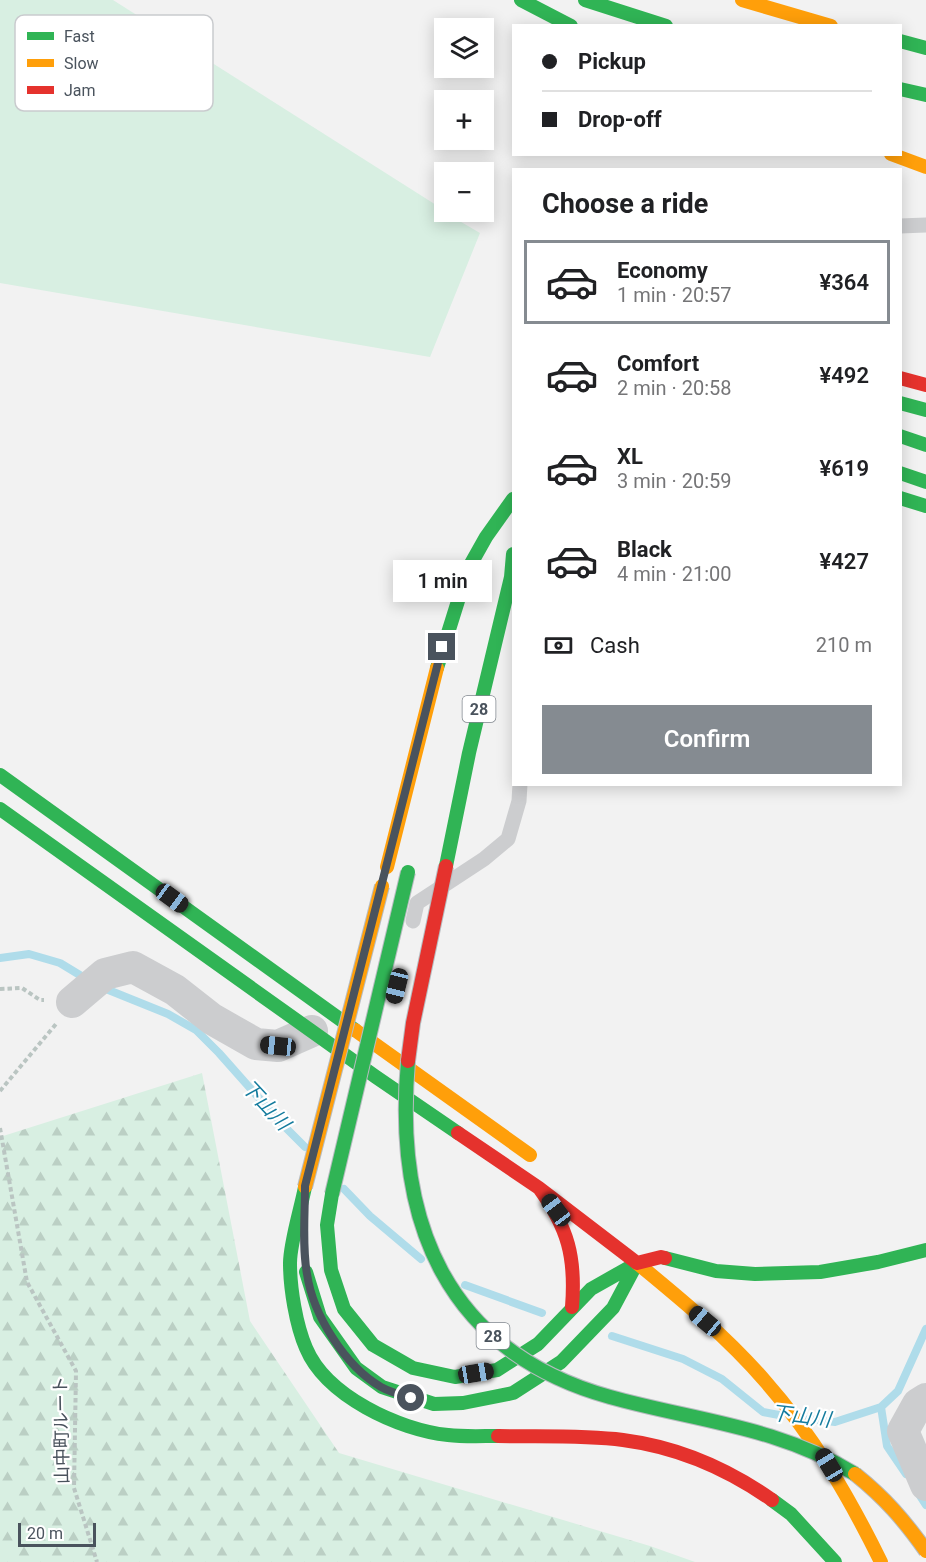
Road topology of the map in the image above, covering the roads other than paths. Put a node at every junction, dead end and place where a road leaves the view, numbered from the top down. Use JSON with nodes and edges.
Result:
{"nodes":[{"id":1,"x":521,"y":0,"type":"edge"},
{"id":2,"x":585,"y":0,"type":"edge"},
{"id":3,"x":742,"y":0,"type":"edge"},
{"id":4,"x":567,"y":24,"type":"edge"},
{"id":5,"x":660,"y":24,"type":"edge"},
{"id":6,"x":824,"y":24,"type":"edge"},
{"id":7,"x":902,"y":42,"type":"edge"},
{"id":8,"x":926,"y":48,"type":"edge"},
{"id":9,"x":902,"y":89,"type":"edge"},
{"id":10,"x":926,"y":95,"type":"edge"},
{"id":11,"x":896,"y":156,"type":"edge"},
{"id":12,"x":926,"y":167,"type":"edge"},
{"id":13,"x":926,"y":225,"type":"edge"},
{"id":14,"x":902,"y":226,"type":"edge"},
{"id":15,"x":902,"y":379,"type":"edge"},
{"id":16,"x":926,"y":385,"type":"edge"},
{"id":17,"x":902,"y":404,"type":"edge"},
{"id":18,"x":926,"y":410,"type":"edge"},
{"id":19,"x":902,"y":437,"type":"edge"},
{"id":20,"x":926,"y":445,"type":"edge"},
{"id":21,"x":902,"y":474,"type":"edge"},
{"id":22,"x":926,"y":482,"type":"edge"},
{"id":23,"x":902,"y":499,"type":"edge"},
{"id":24,"x":512,"y":500,"type":"edge"},
{"id":25,"x":926,"y":507,"type":"edge"},
{"id":26,"x":511,"y":547,"type":"edge"},
{"id":27,"x":498,"y":558,"type":"dead end"},
{"id":28,"x":0,"y":776,"type":"edge"},
{"id":29,"x":520,"y":786,"type":"edge"},
{"id":30,"x":0,"y":809,"type":"edge"},
{"id":31,"x":410,"y":867,"type":"dead end"},
{"id":32,"x":409,"y":937,"type":"dead end"},
{"id":33,"x":74,"y":1000,"type":"road end"},
{"id":34,"x":312,"y":1031,"type":"junction"},
{"id":35,"x":383,"y":1043,"type":"junction"},
{"id":36,"x":376,"y":1077,"type":"junction"},
{"id":37,"x":542,"y":1164,"type":"dead end"},
{"id":38,"x":305,"y":1186,"type":"junction"},
{"id":39,"x":539,"y":1188,"type":"junction"},
{"id":40,"x":643,"y":1243,"type":"dead end"},
{"id":41,"x":926,"y":1250,"type":"edge"},
{"id":42,"x":662,"y":1257,"type":"junction"},
{"id":43,"x":637,"y":1263,"type":"junction"},
{"id":44,"x":686,"y":1279,"type":"dead end"},
{"id":45,"x":572,"y":1307,"type":"junction"},
{"id":46,"x":926,"y":1399,"type":"edge"},
{"id":47,"x":838,"y":1449,"type":"dead end"},
{"id":48,"x":926,"y":1485,"type":"edge"},
{"id":49,"x":871,"y":1507,"type":"dead end"},
{"id":50,"x":926,"y":1551,"type":"edge"},
{"id":51,"x":835,"y":1562,"type":"edge"},
{"id":52,"x":880,"y":1562,"type":"edge"}],
"edges":[{"from":1,"to":4,"type":"main road"},
{"from":2,"to":5,"type":"main road"},
{"from":3,"to":6,"type":"main road"},
{"from":7,"to":8,"type":"main road"},
{"from":9,"to":10,"type":"main road"},
{"from":11,"to":12,"type":"main road"},
{"from":13,"to":14,"type":"lane"},
{"from":15,"to":16,"type":"main road"},
{"from":17,"to":18,"type":"main road"},
{"from":19,"to":20,"type":"main road"},
{"from":21,"to":22,"type":"main road"},
{"from":23,"to":25,"type":"main road"},
{"from":24,"to":38,"type":"main road","bridge":true},
{"from":26,"to":27,"type":"main road"},
{"from":26,"to":50,"type":"main road","number":"28","bridge":true},
{"from":28,"to":35,"type":"main road"},
{"from":29,"to":32,"type":"lane"},
{"from":30,"to":34,"type":"main road"},
{"from":31,"to":45,"type":"main road","bridge":true},
{"from":33,"to":34,"type":"street"},
{"from":34,"to":36,"type":"main road"},
{"from":35,"to":36,"type":"lane"},
{"from":35,"to":37,"type":"main road"},
{"from":36,"to":39,"type":"main road"},
{"from":38,"to":43,"type":"main road"},
{"from":38,"to":51,"type":"main road"},
{"from":39,"to":43,"type":"main road"},
{"from":39,"to":45,"type":"main road"},
{"from":40,"to":42,"type":"main road"},
{"from":41,"to":42,"type":"main road"},
{"from":42,"to":43,"type":"main road"},
{"from":42,"to":44,"type":"main road"},
{"from":43,"to":45,"type":"main road"},
{"from":43,"to":52,"type":"main road"},
{"from":46,"to":48,"type":"street"},
{"from":47,"to":49,"type":"main road"}]}
